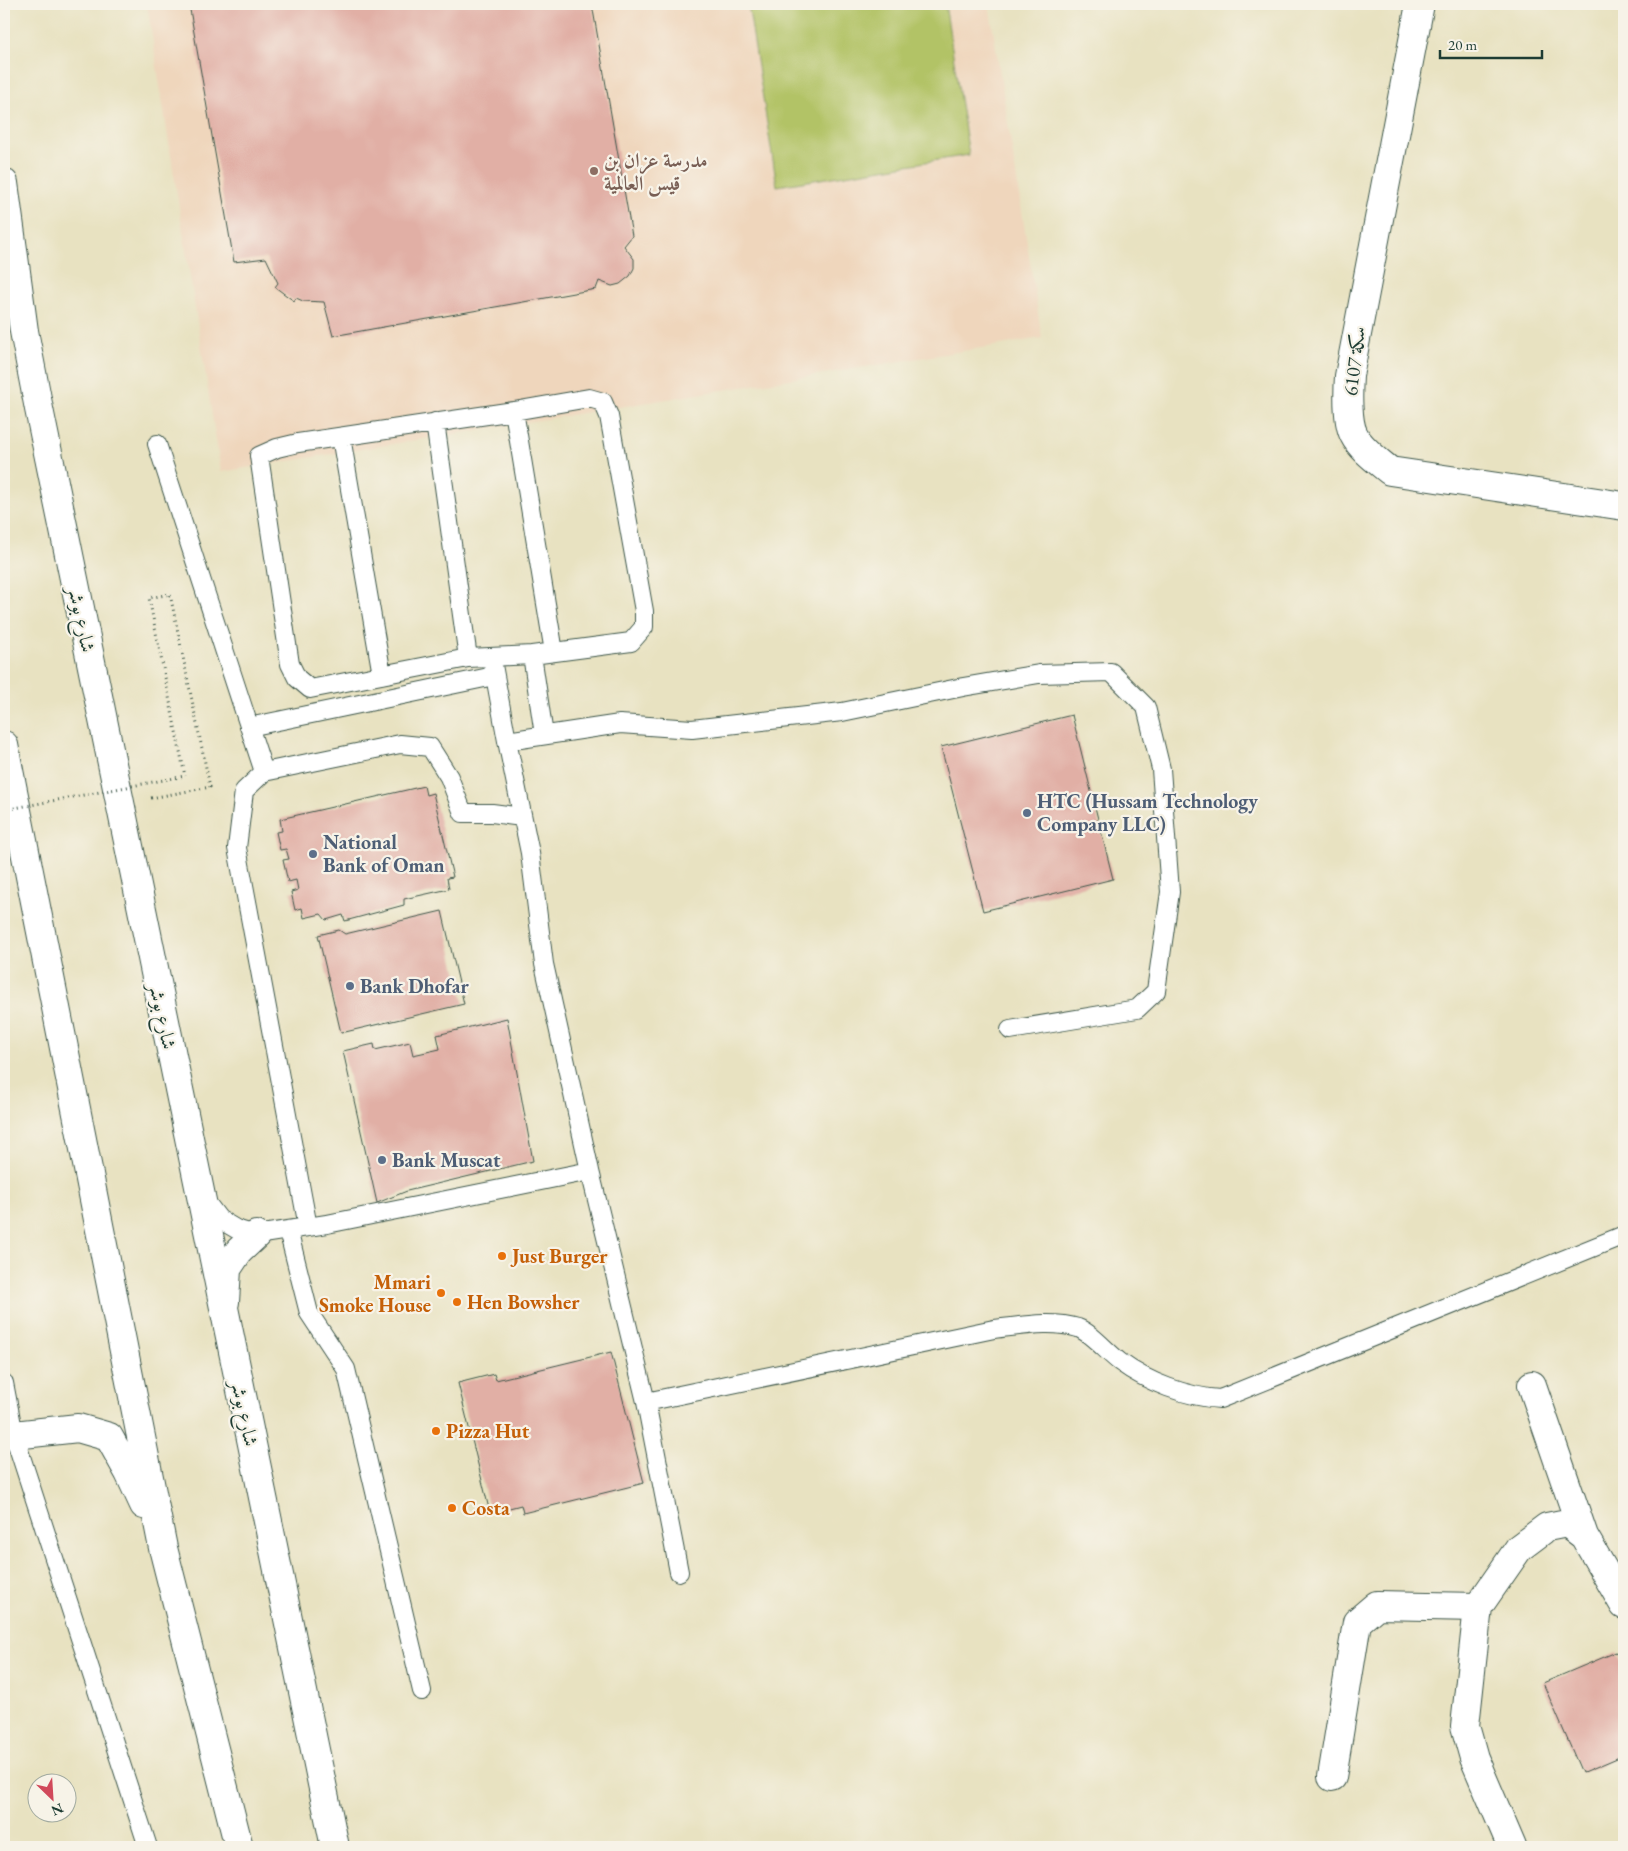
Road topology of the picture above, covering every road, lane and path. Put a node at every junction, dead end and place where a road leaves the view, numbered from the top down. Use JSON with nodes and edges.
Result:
{"nodes":[{"id":1,"x":1420,"y":4,"type":"edge"},
{"id":2,"x":4,"y":183,"type":"edge"},
{"id":3,"x":514,"y":412,"type":"junction"},
{"id":4,"x":435,"y":422,"type":"junction"},
{"id":5,"x":341,"y":437,"type":"junction"},
{"id":6,"x":157,"y":444,"type":"dead end"},
{"id":7,"x":1624,"y":506,"type":"edge"},
{"id":8,"x":554,"y":652,"type":"junction"},
{"id":9,"x":532,"y":655,"type":"junction"},
{"id":10,"x":492,"y":656,"type":"junction"},
{"id":11,"x":468,"y":658,"type":"junction"},
{"id":12,"x":382,"y":675,"type":"junction"},
{"id":13,"x":494,"y":676,"type":"junction"},
{"id":14,"x":249,"y":727,"type":"junction"},
{"id":15,"x":544,"y":735,"type":"junction"},
{"id":16,"x":507,"y":741,"type":"junction"},
{"id":17,"x":4,"y":745,"type":"edge"},
{"id":18,"x":264,"y":772,"type":"junction"},
{"id":19,"x":120,"y":804,"type":"junction"},
{"id":20,"x":4,"y":810,"type":"edge"},
{"id":21,"x":522,"y":817,"type":"junction"},
{"id":22,"x":4,"y":983,"type":"edge"},
{"id":23,"x":4,"y":988,"type":"edge"},
{"id":24,"x":1010,"y":1030,"type":"dead end"},
{"id":25,"x":590,"y":1171,"type":"junction"},
{"id":26,"x":200,"y":1195,"type":"junction"},
{"id":27,"x":308,"y":1227,"type":"junction"},
{"id":28,"x":288,"y":1230,"type":"junction"},
{"id":29,"x":256,"y":1235,"type":"junction"},
{"id":30,"x":1624,"y":1235,"type":"edge"},
{"id":31,"x":225,"y":1313,"type":"junction"},
{"id":32,"x":4,"y":1383,"type":"edge"},
{"id":33,"x":1532,"y":1384,"type":"dead end"},
{"id":34,"x":646,"y":1402,"type":"junction"},
{"id":35,"x":14,"y":1435,"type":"junction"},
{"id":36,"x":1584,"y":1536,"type":"junction"},
{"id":37,"x":163,"y":1548,"type":"junction"},
{"id":38,"x":679,"y":1572,"type":"dead end"},
{"id":39,"x":1624,"y":1605,"type":"edge"},
{"id":40,"x":1478,"y":1607,"type":"junction"},
{"id":41,"x":422,"y":1691,"type":"dead end"},
{"id":42,"x":1332,"y":1777,"type":"dead end"},
{"id":43,"x":148,"y":1847,"type":"edge"},
{"id":44,"x":239,"y":1847,"type":"edge"},
{"id":45,"x":335,"y":1847,"type":"edge"},
{"id":46,"x":1512,"y":1847,"type":"edge"}],
"edges":[{"from":1,"to":7,"type":"main road","name":"سكة 6107"},
{"from":2,"to":19,"type":"main road","name":"شارع بوشر"},
{"from":3,"to":4,"type":"lane"},
{"from":3,"to":8,"type":"lane"},
{"from":3,"to":8,"type":"lane"},
{"from":4,"to":5,"type":"lane"},
{"from":4,"to":11,"type":"lane"},
{"from":5,"to":12,"type":"lane"},
{"from":5,"to":12,"type":"lane"},
{"from":6,"to":14,"type":"lane"},
{"from":8,"to":9,"type":"lane"},
{"from":9,"to":10,"type":"lane"},
{"from":9,"to":15,"type":"lane"},
{"from":10,"to":11,"type":"lane"},
{"from":10,"to":13,"type":"lane"},
{"from":11,"to":12,"type":"lane"},
{"from":13,"to":14,"type":"lane"},
{"from":13,"to":16,"type":"lane"},
{"from":14,"to":18,"type":"lane"},
{"from":15,"to":16,"type":"lane"},
{"from":15,"to":24,"type":"lane"},
{"from":16,"to":21,"type":"lane"},
{"from":17,"to":37,"type":"main road"},
{"from":18,"to":21,"type":"lane"},
{"from":18,"to":27,"type":"lane"},
{"from":19,"to":20,"type":"path","bridge":true},
{"from":19,"to":26,"type":"main road","name":"شارع بوشر"},
{"from":21,"to":25,"type":"lane"},
{"from":22,"to":23,"type":"path"},
{"from":25,"to":27,"type":"lane"},
{"from":25,"to":34,"type":"lane"},
{"from":26,"to":29,"type":"lane"},
{"from":26,"to":31,"type":"main road","name":"شارع بوشر"},
{"from":27,"to":28,"type":"lane"},
{"from":28,"to":29,"type":"lane"},
{"from":28,"to":41,"type":"lane"},
{"from":29,"to":31,"type":"main road"},
{"from":30,"to":34,"type":"lane"},
{"from":31,"to":45,"type":"main road","name":"شارع بوشر"},
{"from":32,"to":35,"type":"lane"},
{"from":33,"to":36,"type":"main road"},
{"from":34,"to":38,"type":"lane"},
{"from":35,"to":37,"type":"main road"},
{"from":35,"to":43,"type":"lane"},
{"from":36,"to":39,"type":"main road"},
{"from":36,"to":40,"type":"main road"},
{"from":37,"to":44,"type":"main road"},
{"from":40,"to":42,"type":"main road"},
{"from":40,"to":46,"type":"main road"}]}
